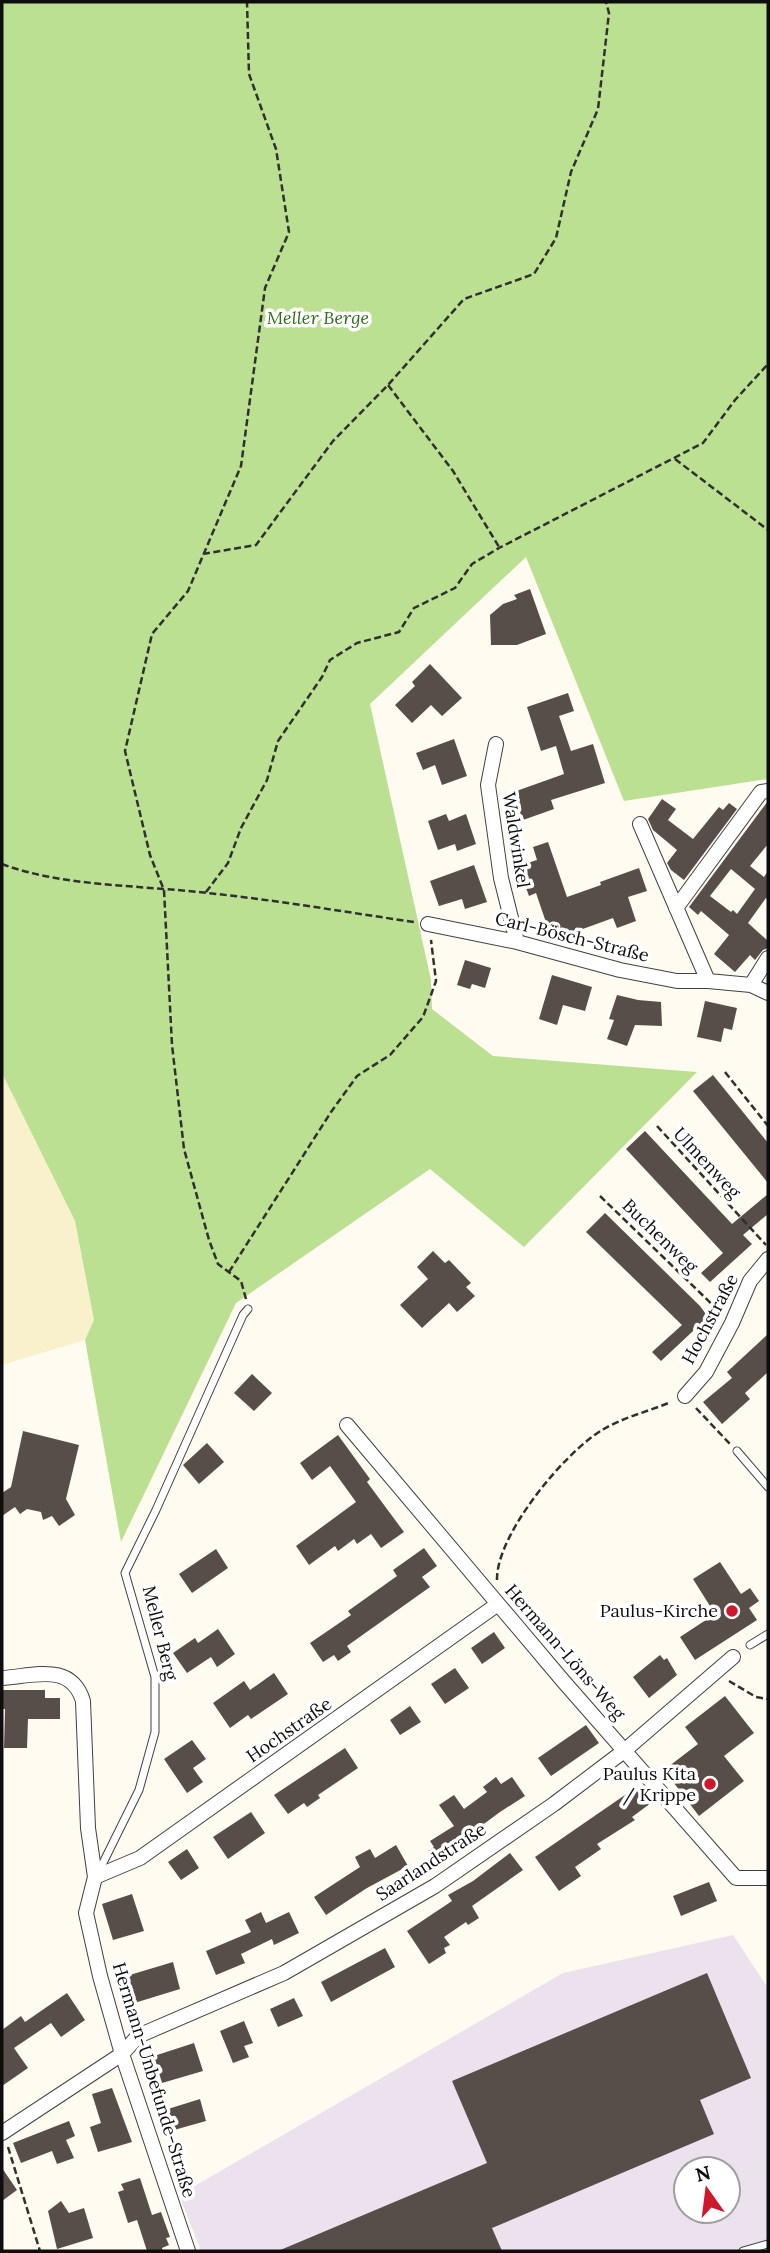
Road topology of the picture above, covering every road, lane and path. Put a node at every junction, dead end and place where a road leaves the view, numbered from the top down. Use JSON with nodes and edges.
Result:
{"nodes":[{"id":1,"x":247,"y":2,"type":"edge"},
{"id":2,"x":606,"y":2,"type":"edge"},
{"id":3,"x":768,"y":364,"type":"edge"},
{"id":4,"x":388,"y":385,"type":"junction"},
{"id":5,"x":675,"y":459,"type":"junction"},
{"id":6,"x":768,"y":530,"type":"edge"},
{"id":7,"x":499,"y":548,"type":"junction"},
{"id":8,"x":203,"y":554,"type":"junction"},
{"id":9,"x":496,"y":744,"type":"dead end"},
{"id":10,"x":768,"y":791,"type":"edge"},
{"id":11,"x":640,"y":824,"type":"dead end"},
{"id":12,"x":2,"y":864,"type":"edge"},
{"id":13,"x":164,"y":890,"type":"junction"},
{"id":14,"x":206,"y":892,"type":"junction"},
{"id":15,"x":676,"y":908,"type":"junction"},
{"id":16,"x":428,"y":924,"type":"junction"},
{"id":17,"x":517,"y":942,"type":"junction"},
{"id":18,"x":768,"y":958,"type":"edge"},
{"id":19,"x":708,"y":981,"type":"junction"},
{"id":20,"x":751,"y":985,"type":"junction"},
{"id":21,"x":768,"y":993,"type":"edge"},
{"id":22,"x":724,"y":1072,"type":"dead end"},
{"id":23,"x":657,"y":1126,"type":"dead end"},
{"id":24,"x":768,"y":1126,"type":"edge"},
{"id":25,"x":600,"y":1196,"type":"dead end"},
{"id":26,"x":768,"y":1248,"type":"edge"},
{"id":27,"x":768,"y":1259,"type":"edge"},
{"id":28,"x":229,"y":1272,"type":"junction"},
{"id":29,"x":248,"y":1308,"type":"joint"},
{"id":30,"x":732,"y":1323,"type":"junction"},
{"id":31,"x":685,"y":1396,"type":"junction"},
{"id":32,"x":347,"y":1425,"type":"dead end"},
{"id":33,"x":737,"y":1451,"type":"joint"},
{"id":34,"x":768,"y":1488,"type":"edge"},
{"id":35,"x":498,"y":1604,"type":"junction"},
{"id":36,"x":768,"y":1634,"type":"edge"},
{"id":37,"x":750,"y":1645,"type":"dead end"},
{"id":38,"x":733,"y":1657,"type":"dead end"},
{"id":39,"x":715,"y":1673,"type":"junction"},
{"id":40,"x":2,"y":1678,"type":"edge"},
{"id":41,"x":768,"y":1699,"type":"edge"},
{"id":42,"x":625,"y":1751,"type":"junction"},
{"id":43,"x":95,"y":1877,"type":"junction"},
{"id":44,"x":768,"y":1878,"type":"edge"},
{"id":45,"x":122,"y":2054,"type":"junction"},
{"id":46,"x":3,"y":2133,"type":"edge"},
{"id":47,"x":768,"y":2244,"type":"edge"},
{"id":48,"x":40,"y":2251,"type":"edge"},
{"id":49,"x":188,"y":2251,"type":"edge"},
{"id":50,"x":743,"y":2251,"type":"edge"}],
"edges":[{"from":1,"to":8,"type":"path"},
{"from":2,"to":4,"type":"path"},
{"from":3,"to":5,"type":"path"},
{"from":4,"to":7,"type":"path"},
{"from":4,"to":8,"type":"path"},
{"from":5,"to":6,"type":"path"},
{"from":5,"to":7,"type":"path"},
{"from":7,"to":14,"type":"path"},
{"from":8,"to":13,"type":"path"},
{"from":9,"to":17,"type":"street","name":"Waldwinkel"},
{"from":10,"to":15,"type":"street"},
{"from":11,"to":15,"type":"street"},
{"from":12,"to":13,"type":"path"},
{"from":13,"to":14,"type":"path"},
{"from":13,"to":28,"type":"path"},
{"from":14,"to":16,"type":"path"},
{"from":15,"to":19,"type":"street"},
{"from":16,"to":17,"type":"street","name":"Carl-Bösch-Straße"},
{"from":16,"to":28,"type":"path"},
{"from":17,"to":19,"type":"street","name":"Carl-Bösch-Straße"},
{"from":18,"to":20,"type":"street"},
{"from":19,"to":20,"type":"street","name":"Carl-Bösch-Straße"},
{"from":20,"to":21,"type":"street","name":"Carl-Bösch-Straße"},
{"from":22,"to":24,"type":"path"},
{"from":23,"to":26,"type":"path","name":"Ulmenweg"},
{"from":25,"to":30,"type":"path","name":"Buchenweg"},
{"from":27,"to":30,"type":"street","name":"Hochstraße"},
{"from":28,"to":29,"type":"path"},
{"from":29,"to":43,"type":"lane","name":"Meller Berg"},
{"from":30,"to":31,"type":"street","name":"Hochstraße"},
{"from":31,"to":33,"type":"path"},
{"from":31,"to":35,"type":"path"},
{"from":32,"to":35,"type":"street","name":"Hermann-Löns-Weg"},
{"from":33,"to":34,"type":"lane"},
{"from":35,"to":42,"type":"street","name":"Hermann-Löns-Weg"},
{"from":35,"to":43,"type":"street","name":"Hochstraße"},
{"from":36,"to":37,"type":"lane"},
{"from":38,"to":39,"type":"street","name":"Saarlandstraße"},
{"from":39,"to":41,"type":"path"},
{"from":39,"to":42,"type":"street","name":"Saarlandstraße"},
{"from":40,"to":43,"type":"street"},
{"from":42,"to":44,"type":"street","name":"Hermann-Löns-Weg"},
{"from":42,"to":45,"type":"street","name":"Saarlandstraße"},
{"from":43,"to":45,"type":"street","name":"Hermann-Unbefunde-Straße"},
{"from":45,"to":46,"type":"street","name":"Saarlandstraße"},
{"from":45,"to":49,"type":"street","name":"Hermann-Unbefunde-Straße"},
{"from":46,"to":48,"type":"path"},
{"from":47,"to":50,"type":"lane"}]}
